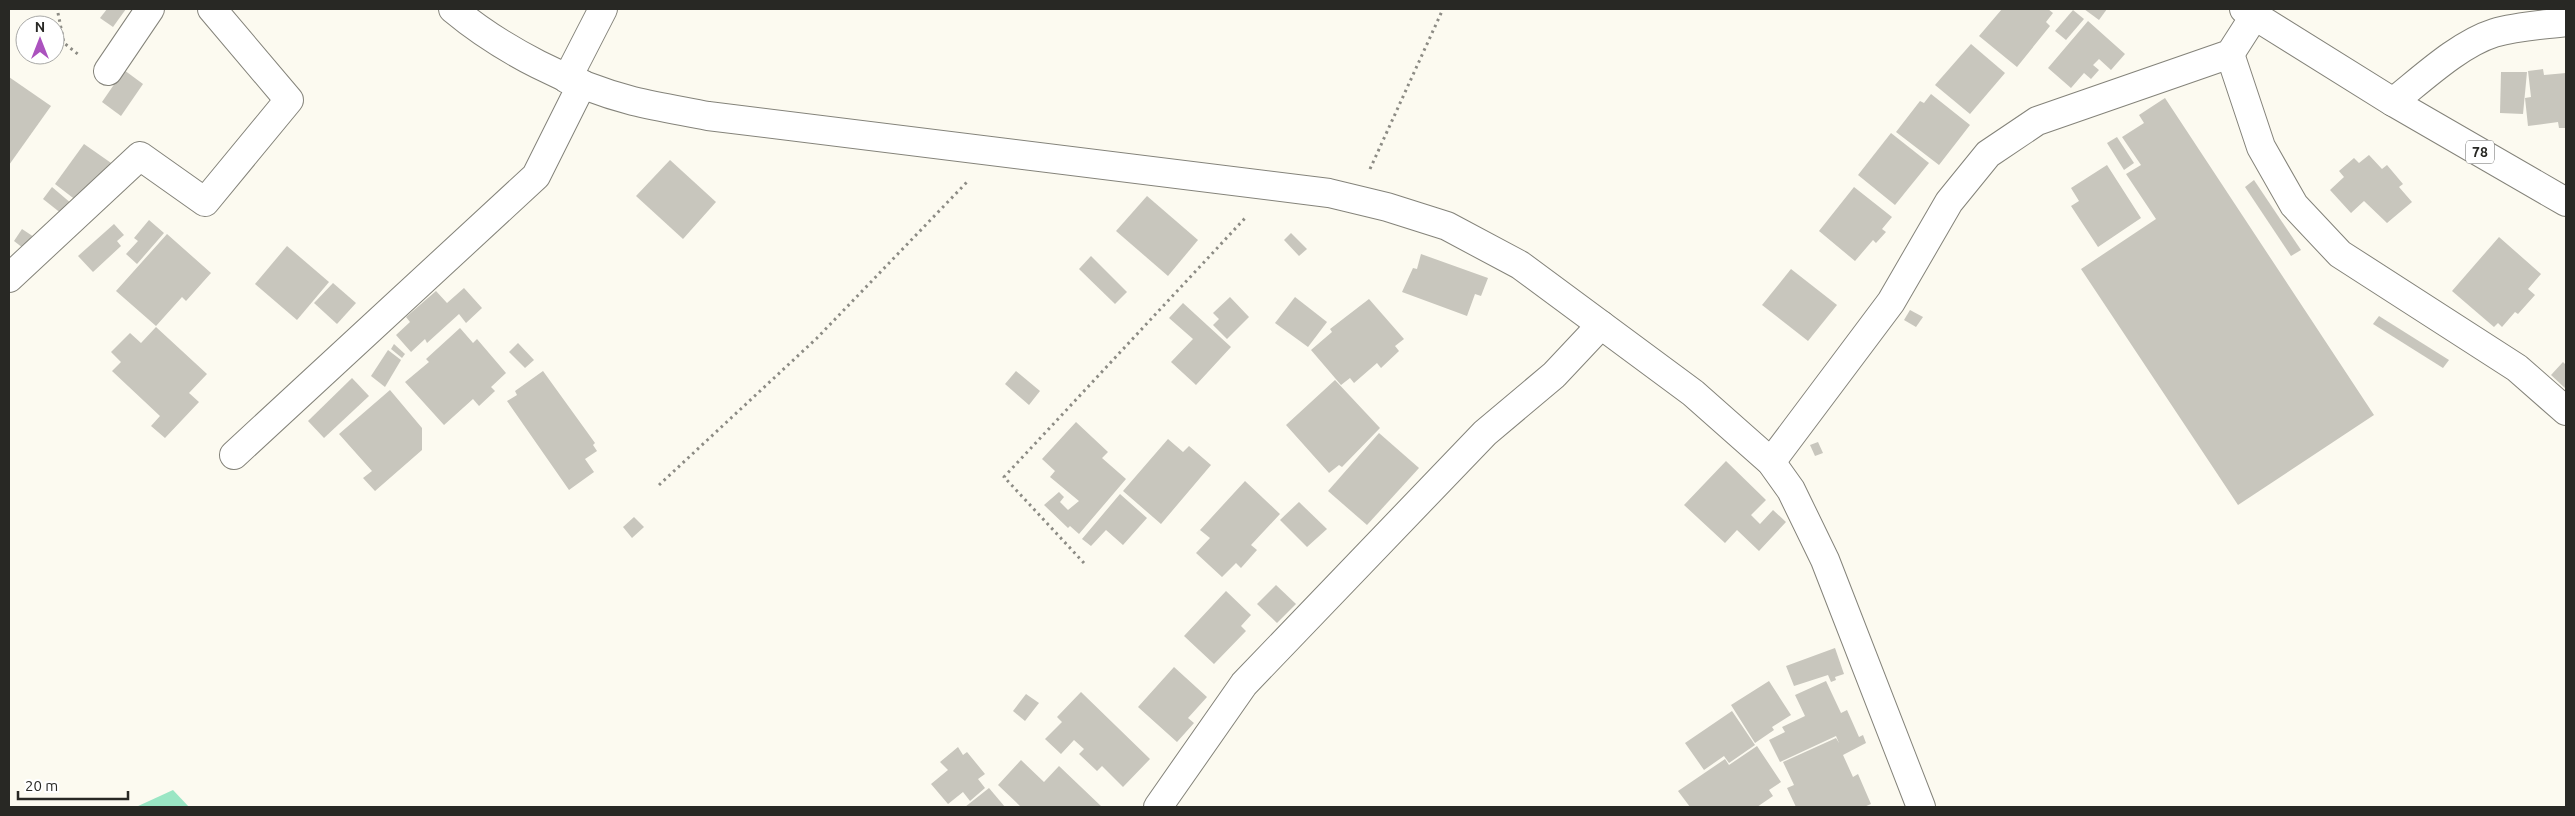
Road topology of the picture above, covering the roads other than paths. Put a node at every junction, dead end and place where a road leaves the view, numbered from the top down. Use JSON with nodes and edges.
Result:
{"nodes":[{"id":1,"x":150,"y":9,"type":"edge"},
{"id":2,"x":212,"y":9,"type":"edge"},
{"id":3,"x":453,"y":9,"type":"edge"},
{"id":4,"x":603,"y":9,"type":"edge"},
{"id":5,"x":2250,"y":12,"type":"edge"},
{"id":6,"x":2566,"y":22,"type":"edge"},
{"id":7,"x":2230,"y":54,"type":"junction"},
{"id":8,"x":108,"y":71,"type":"road end"},
{"id":9,"x":574,"y":81,"type":"junction"},
{"id":10,"x":2393,"y":102,"type":"junction"},
{"id":11,"x":2566,"y":202,"type":"edge"},
{"id":12,"x":9,"y":278,"type":"edge"},
{"id":13,"x":1601,"y":325,"type":"junction"},
{"id":14,"x":2566,"y":411,"type":"edge"},
{"id":15,"x":234,"y":455,"type":"dead end"},
{"id":16,"x":1771,"y":462,"type":"junction"},
{"id":17,"x":1158,"y":807,"type":"edge"},
{"id":18,"x":1921,"y":807,"type":"edge"}],
"edges":[{"from":1,"to":8,"type":"street"},
{"from":2,"to":12,"type":"street"},
{"from":3,"to":9,"type":"street"},
{"from":4,"to":9,"type":"street"},
{"from":5,"to":7,"type":"street"},
{"from":5,"to":10,"type":"street","number":"78"},
{"from":6,"to":10,"type":"street"},
{"from":7,"to":14,"type":"street"},
{"from":7,"to":16,"type":"street"},
{"from":9,"to":13,"type":"street"},
{"from":9,"to":15,"type":"street"},
{"from":10,"to":11,"type":"street","number":"78"},
{"from":13,"to":16,"type":"street"},
{"from":13,"to":17,"type":"street"},
{"from":16,"to":18,"type":"street"}]}
